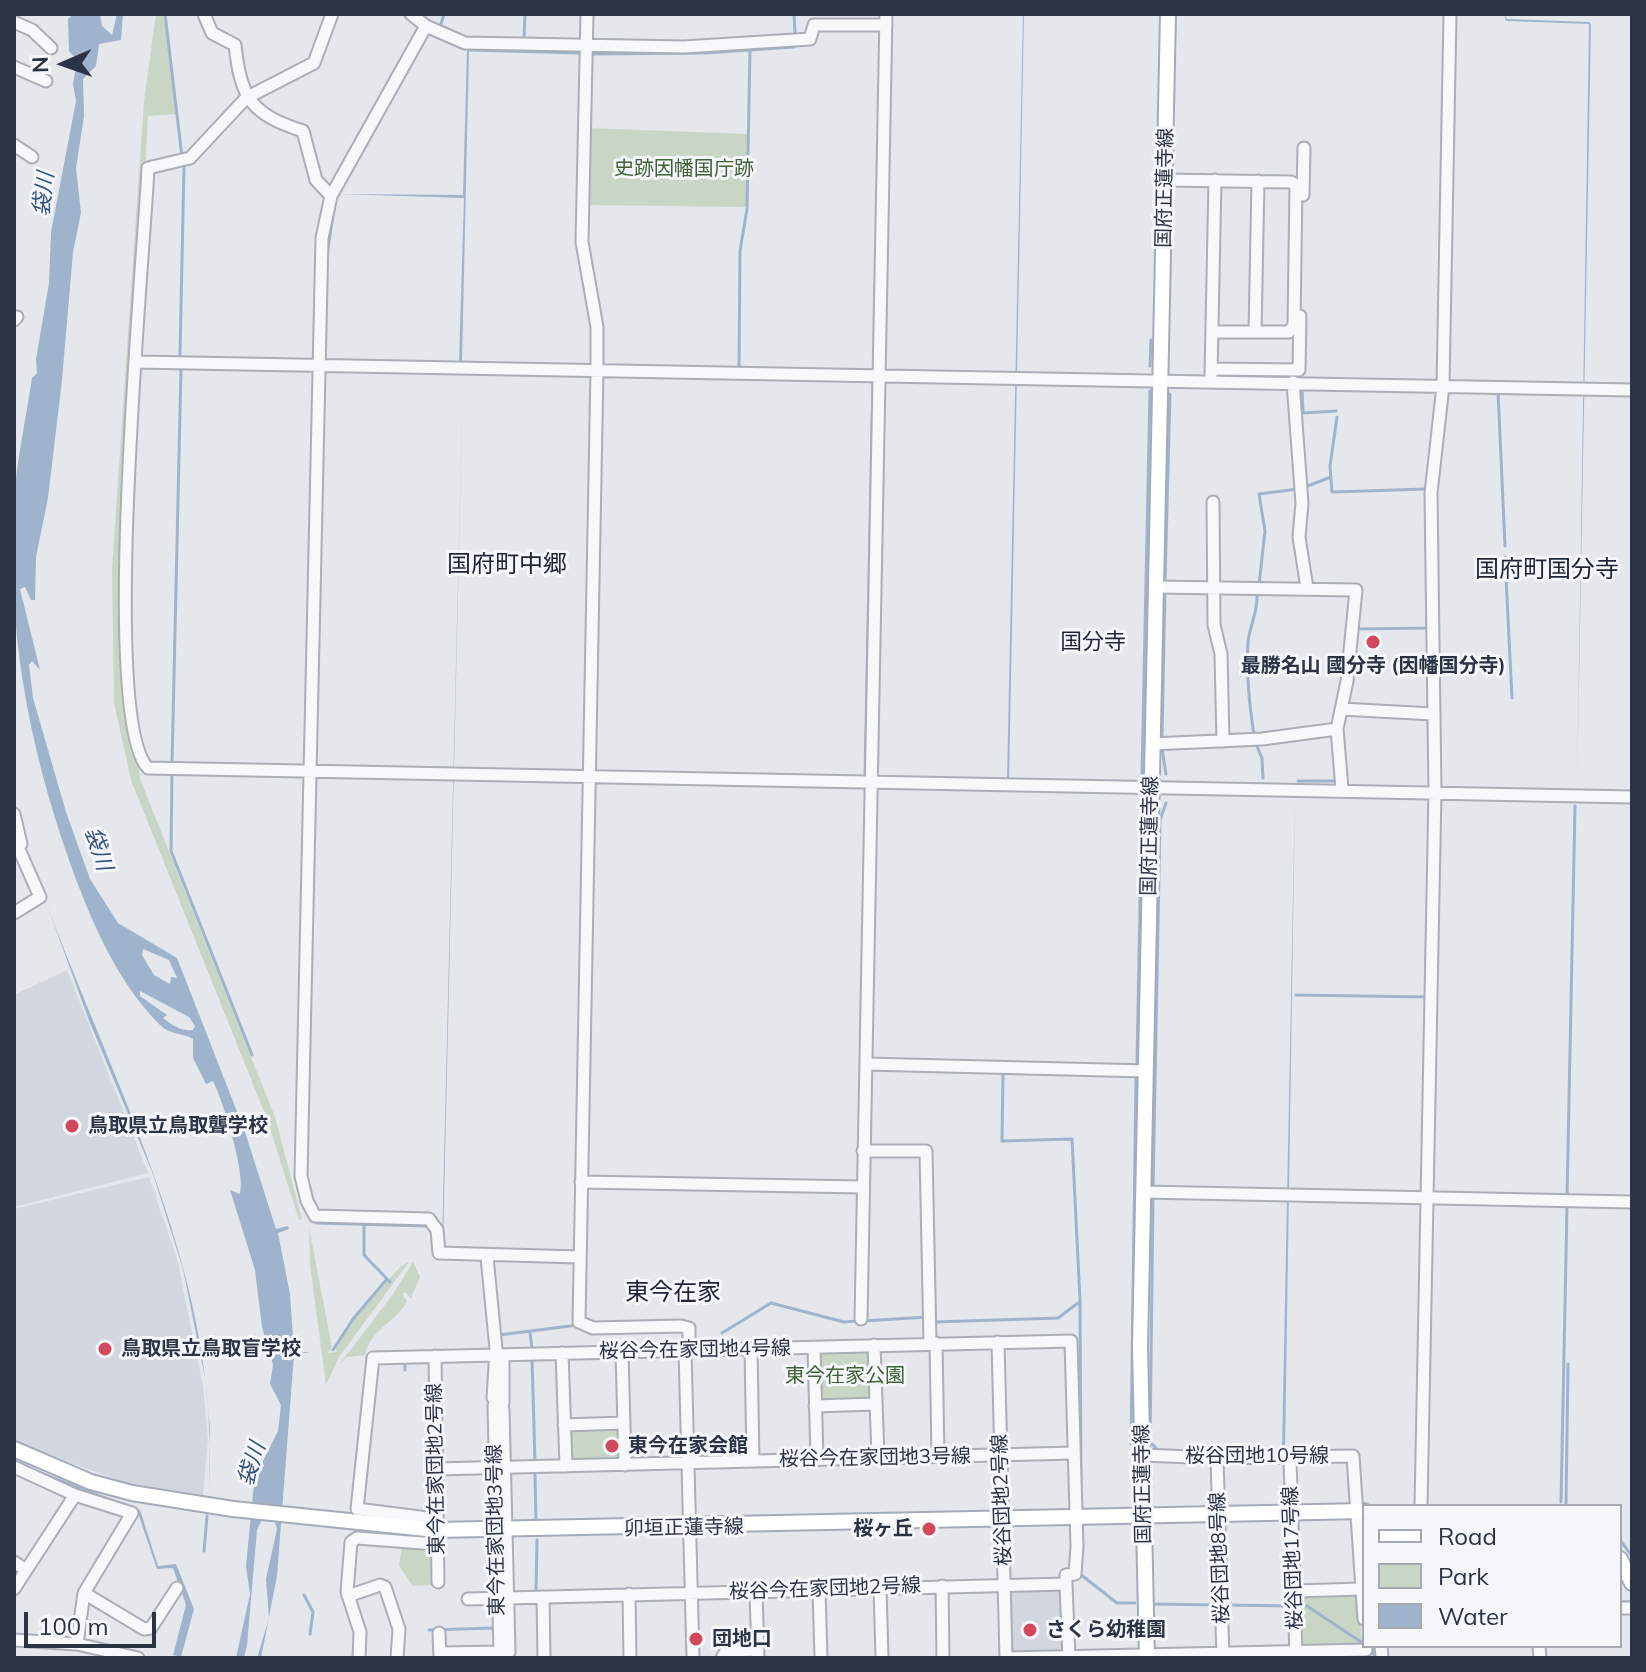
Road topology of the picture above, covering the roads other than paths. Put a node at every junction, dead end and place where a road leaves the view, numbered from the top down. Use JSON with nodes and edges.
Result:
{"nodes":[{"id":1,"x":204,"y":14,"type":"edge"},
{"id":2,"x":332,"y":14,"type":"edge"},
{"id":3,"x":411,"y":14,"type":"edge"},
{"id":4,"x":587,"y":14,"type":"edge"},
{"id":5,"x":1168,"y":14,"type":"edge"},
{"id":6,"x":1450,"y":14,"type":"edge"},
{"id":7,"x":886,"y":19,"type":"edge"},
{"id":8,"x":14,"y":22,"type":"edge"},
{"id":9,"x":426,"y":26,"type":"junction"},
{"id":10,"x":587,"y":45,"type":"junction"},
{"id":11,"x":51,"y":48,"type":"dead end"},
{"id":12,"x":14,"y":67,"type":"edge"},
{"id":13,"x":46,"y":81,"type":"dead end"},
{"id":14,"x":246,"y":98,"type":"junction"},
{"id":15,"x":14,"y":145,"type":"edge"},
{"id":16,"x":1304,"y":148,"type":"dead end"},
{"id":17,"x":32,"y":157,"type":"dead end"},
{"id":18,"x":1165,"y":180,"type":"junction"},
{"id":19,"x":1215,"y":180,"type":"junction"},
{"id":20,"x":1258,"y":181,"type":"junction"},
{"id":21,"x":331,"y":196,"type":"junction"},
{"id":22,"x":1212,"y":332,"type":"junction"},
{"id":23,"x":1255,"y":332,"type":"junction"},
{"id":24,"x":137,"y":362,"type":"junction"},
{"id":25,"x":319,"y":365,"type":"junction"},
{"id":26,"x":597,"y":370,"type":"junction"},
{"id":27,"x":1211,"y":374,"type":"junction"},
{"id":28,"x":878,"y":375,"type":"junction"},
{"id":29,"x":1161,"y":379,"type":"junction"},
{"id":30,"x":1293,"y":382,"type":"junction"},
{"id":31,"x":1443,"y":386,"type":"junction"},
{"id":32,"x":1632,"y":390,"type":"edge"},
{"id":33,"x":1213,"y":502,"type":"dead end"},
{"id":34,"x":1156,"y":587,"type":"junction"},
{"id":35,"x":1307,"y":588,"type":"junction"},
{"id":36,"x":1216,"y":589,"type":"junction"},
{"id":37,"x":1341,"y":709,"type":"junction"},
{"id":38,"x":1433,"y":714,"type":"junction"},
{"id":39,"x":1337,"y":729,"type":"junction"},
{"id":40,"x":1223,"y":741,"type":"junction"},
{"id":41,"x":1152,"y":744,"type":"junction"},
{"id":42,"x":311,"y":773,"type":"junction"},
{"id":43,"x":589,"y":778,"type":"junction"},
{"id":44,"x":870,"y":782,"type":"junction"},
{"id":45,"x":1151,"y":788,"type":"junction"},
{"id":46,"x":1342,"y":789,"type":"junction"},
{"id":47,"x":1435,"y":792,"type":"junction"},
{"id":48,"x":1632,"y":797,"type":"edge"},
{"id":49,"x":14,"y":814,"type":"edge"},
{"id":50,"x":14,"y":838,"type":"edge"},
{"id":51,"x":22,"y":852,"type":"junction"},
{"id":52,"x":14,"y":913,"type":"edge"},
{"id":53,"x":866,"y":1064,"type":"junction"},
{"id":54,"x":1146,"y":1071,"type":"junction"},
{"id":55,"x":863,"y":1151,"type":"junction"},
{"id":56,"x":581,"y":1182,"type":"junction"},
{"id":57,"x":862,"y":1187,"type":"junction"},
{"id":58,"x":1143,"y":1192,"type":"junction"},
{"id":59,"x":1427,"y":1198,"type":"junction"},
{"id":60,"x":1632,"y":1202,"type":"edge"},
{"id":61,"x":487,"y":1257,"type":"junction"},
{"id":62,"x":579,"y":1257,"type":"junction"},
{"id":63,"x":861,"y":1319,"type":"dead end"},
{"id":64,"x":998,"y":1342,"type":"junction"},
{"id":65,"x":933,"y":1344,"type":"junction"},
{"id":66,"x":874,"y":1345,"type":"junction"},
{"id":67,"x":814,"y":1348,"type":"junction"},
{"id":68,"x":751,"y":1349,"type":"junction"},
{"id":69,"x":687,"y":1350,"type":"junction"},
{"id":70,"x":622,"y":1351,"type":"junction"},
{"id":71,"x":562,"y":1353,"type":"junction"},
{"id":72,"x":498,"y":1355,"type":"junction"},
{"id":73,"x":435,"y":1356,"type":"junction"},
{"id":74,"x":876,"y":1404,"type":"junction"},
{"id":75,"x":815,"y":1406,"type":"junction"},
{"id":76,"x":624,"y":1423,"type":"junction"},
{"id":77,"x":564,"y":1425,"type":"junction"},
{"id":78,"x":14,"y":1449,"type":"edge"},
{"id":79,"x":1074,"y":1453,"type":"junction"},
{"id":80,"x":1001,"y":1455,"type":"junction"},
{"id":81,"x":1142,"y":1455,"type":"junction"},
{"id":82,"x":938,"y":1456,"type":"junction"},
{"id":83,"x":878,"y":1457,"type":"junction"},
{"id":84,"x":1217,"y":1458,"type":"junction"},
{"id":85,"x":817,"y":1459,"type":"junction"},
{"id":86,"x":1290,"y":1459,"type":"junction"},
{"id":87,"x":753,"y":1460,"type":"junction"},
{"id":88,"x":688,"y":1463,"type":"junction"},
{"id":89,"x":625,"y":1465,"type":"junction"},
{"id":90,"x":566,"y":1466,"type":"junction"},
{"id":91,"x":14,"y":1467,"type":"edge"},
{"id":92,"x":500,"y":1468,"type":"junction"},
{"id":93,"x":436,"y":1469,"type":"junction"},
{"id":94,"x":75,"y":1495,"type":"junction"},
{"id":95,"x":1421,"y":1504,"type":"edge"},
{"id":96,"x":1360,"y":1511,"type":"edge"},
{"id":97,"x":1291,"y":1513,"type":"junction"},
{"id":98,"x":1143,"y":1515,"type":"junction"},
{"id":99,"x":1218,"y":1515,"type":"junction"},
{"id":100,"x":1076,"y":1517,"type":"junction"},
{"id":101,"x":1003,"y":1519,"type":"junction"},
{"id":102,"x":689,"y":1528,"type":"junction"},
{"id":103,"x":436,"y":1531,"type":"junction"},
{"id":104,"x":502,"y":1531,"type":"junction"},
{"id":105,"x":1362,"y":1559,"type":"edge"},
{"id":106,"x":14,"y":1562,"type":"edge"},
{"id":107,"x":1622,"y":1563,"type":"edge"},
{"id":108,"x":26,"y":1570,"type":"junction"},
{"id":109,"x":438,"y":1582,"type":"dead end"},
{"id":110,"x":1632,"y":1583,"type":"edge"},
{"id":111,"x":1005,"y":1584,"type":"junction"},
{"id":112,"x":1066,"y":1584,"type":"junction"},
{"id":113,"x":942,"y":1586,"type":"junction"},
{"id":114,"x":880,"y":1587,"type":"junction"},
{"id":115,"x":177,"y":1588,"type":"dead end"},
{"id":116,"x":14,"y":1589,"type":"edge"},
{"id":117,"x":819,"y":1589,"type":"junction"},
{"id":118,"x":1362,"y":1589,"type":"joint"},
{"id":119,"x":756,"y":1591,"type":"junction"},
{"id":120,"x":1294,"y":1591,"type":"junction"},
{"id":121,"x":691,"y":1592,"type":"junction"},
{"id":122,"x":84,"y":1593,"type":"junction"},
{"id":123,"x":629,"y":1594,"type":"junction"},
{"id":124,"x":348,"y":1596,"type":"junction"},
{"id":125,"x":543,"y":1597,"type":"junction"},
{"id":126,"x":504,"y":1598,"type":"junction"},
{"id":127,"x":468,"y":1599,"type":"dead end"},
{"id":128,"x":439,"y":1633,"type":"dead end"},
{"id":129,"x":14,"y":1640,"type":"edge"},
{"id":130,"x":77,"y":1644,"type":"junction"},
{"id":131,"x":1366,"y":1651,"type":"edge"},
{"id":132,"x":758,"y":1654,"type":"edge"},
{"id":133,"x":1296,"y":1655,"type":"edge"},
{"id":134,"x":440,"y":1656,"type":"edge"},
{"id":135,"x":1147,"y":1656,"type":"edge"},
{"id":136,"x":1223,"y":1656,"type":"edge"},
{"id":137,"x":1069,"y":1657,"type":"edge"},
{"id":138,"x":138,"y":1658,"type":"edge"},
{"id":139,"x":359,"y":1658,"type":"edge"},
{"id":140,"x":397,"y":1658,"type":"edge"},
{"id":141,"x":544,"y":1658,"type":"edge"},
{"id":142,"x":630,"y":1658,"type":"edge"},
{"id":143,"x":693,"y":1658,"type":"edge"},
{"id":144,"x":722,"y":1658,"type":"edge"},
{"id":145,"x":821,"y":1658,"type":"edge"},
{"id":146,"x":882,"y":1658,"type":"edge"},
{"id":147,"x":943,"y":1658,"type":"edge"},
{"id":148,"x":1006,"y":1658,"type":"edge"}],
"edges":[{"from":1,"to":14,"type":"street"},
{"from":2,"to":14,"type":"street"},
{"from":3,"to":9,"type":"street"},
{"from":4,"to":10,"type":"street"},
{"from":5,"to":18,"type":"main road","name":"国府正蓮寺線"},
{"from":6,"to":31,"type":"street"},
{"from":7,"to":10,"type":"street"},
{"from":7,"to":28,"type":"street"},
{"from":8,"to":11,"type":"street"},
{"from":9,"to":10,"type":"street"},
{"from":9,"to":21,"type":"street"},
{"from":10,"to":26,"type":"street"},
{"from":12,"to":13,"type":"street"},
{"from":14,"to":21,"type":"street"},
{"from":14,"to":24,"type":"street"},
{"from":15,"to":17,"type":"street"},
{"from":16,"to":27,"type":"street"},
{"from":18,"to":19,"type":"street"},
{"from":18,"to":29,"type":"main road","name":"国府正蓮寺線"},
{"from":19,"to":20,"type":"street"},
{"from":19,"to":22,"type":"street"},
{"from":20,"to":23,"type":"street"},
{"from":20,"to":23,"type":"street"},
{"from":21,"to":25,"type":"street"},
{"from":22,"to":23,"type":"street"},
{"from":22,"to":27,"type":"street"},
{"from":24,"to":25,"type":"street"},
{"from":24,"to":42,"type":"street"},
{"from":25,"to":26,"type":"street"},
{"from":25,"to":42,"type":"street"},
{"from":26,"to":28,"type":"street"},
{"from":26,"to":43,"type":"street"},
{"from":27,"to":29,"type":"street"},
{"from":27,"to":30,"type":"street"},
{"from":28,"to":29,"type":"street"},
{"from":28,"to":44,"type":"street"},
{"from":29,"to":34,"type":"main road","name":"国府正蓮寺線"},
{"from":30,"to":31,"type":"street"},
{"from":30,"to":35,"type":"street"},
{"from":31,"to":32,"type":"street"},
{"from":31,"to":38,"type":"street"},
{"from":33,"to":36,"type":"street"},
{"from":34,"to":36,"type":"street"},
{"from":34,"to":41,"type":"main road","name":"国府正蓮寺線"},
{"from":35,"to":36,"type":"street"},
{"from":35,"to":37,"type":"street"},
{"from":36,"to":40,"type":"street"},
{"from":37,"to":38,"type":"street"},
{"from":37,"to":39,"type":"street"},
{"from":38,"to":47,"type":"street"},
{"from":39,"to":40,"type":"street"},
{"from":39,"to":46,"type":"street"},
{"from":40,"to":41,"type":"street"},
{"from":41,"to":45,"type":"main road","name":"国府正蓮寺線"},
{"from":42,"to":43,"type":"street"},
{"from":42,"to":61,"type":"street"},
{"from":43,"to":44,"type":"street"},
{"from":43,"to":56,"type":"street"},
{"from":44,"to":45,"type":"street"},
{"from":44,"to":53,"type":"street"},
{"from":45,"to":46,"type":"street"},
{"from":45,"to":54,"type":"main road","name":"国府正蓮寺線"},
{"from":46,"to":47,"type":"street"},
{"from":47,"to":48,"type":"street"},
{"from":47,"to":59,"type":"street"},
{"from":49,"to":51,"type":"street"},
{"from":50,"to":51,"type":"street"},
{"from":51,"to":52,"type":"street"},
{"from":53,"to":54,"type":"street"},
{"from":53,"to":55,"type":"street"},
{"from":54,"to":58,"type":"main road","name":"国府正蓮寺線"},
{"from":55,"to":57,"type":"street"},
{"from":55,"to":65,"type":"street"},
{"from":56,"to":57,"type":"street"},
{"from":56,"to":62,"type":"street"},
{"from":57,"to":63,"type":"street"},
{"from":58,"to":59,"type":"street"},
{"from":58,"to":81,"type":"main road","name":"国府正蓮寺線"},
{"from":59,"to":60,"type":"street"},
{"from":59,"to":95,"type":"street"},
{"from":61,"to":62,"type":"street"},
{"from":61,"to":72,"type":"street","name":"東今在家団地3号線"},
{"from":62,"to":69,"type":"street"},
{"from":64,"to":65,"type":"street","name":"桜谷今在家団地4号線"},
{"from":64,"to":79,"type":"street","name":"桜谷今在家団地4号線"},
{"from":64,"to":80,"type":"street","name":"桜谷団地2号線"},
{"from":65,"to":66,"type":"street","name":"桜谷今在家団地4号線"},
{"from":65,"to":82,"type":"street"},
{"from":66,"to":67,"type":"street","name":"桜谷今在家団地4号線"},
{"from":66,"to":74,"type":"street"},
{"from":67,"to":68,"type":"street","name":"桜谷今在家団地4号線"},
{"from":67,"to":75,"type":"street"},
{"from":68,"to":69,"type":"street","name":"桜谷今在家団地4号線"},
{"from":68,"to":87,"type":"street"},
{"from":69,"to":70,"type":"street","name":"桜谷今在家団地4号線"},
{"from":69,"to":88,"type":"street"},
{"from":70,"to":71,"type":"street","name":"桜谷今在家団地4号線"},
{"from":70,"to":76,"type":"street"},
{"from":71,"to":72,"type":"street","name":"桜谷今在家団地4号線"},
{"from":71,"to":77,"type":"street"},
{"from":72,"to":73,"type":"street","name":"桜谷今在家団地4号線"},
{"from":72,"to":92,"type":"street","name":"東今在家団地3号線"},
{"from":73,"to":93,"type":"street","name":"東今在家団地2号線"},
{"from":73,"to":103,"type":"street","name":"桜谷今在家団地4号線"},
{"from":74,"to":75,"type":"street"},
{"from":74,"to":83,"type":"street"},
{"from":75,"to":85,"type":"street"},
{"from":76,"to":77,"type":"street"},
{"from":76,"to":89,"type":"street"},
{"from":77,"to":90,"type":"street"},
{"from":78,"to":103,"type":"main road","name":"卯垣正蓮寺線"},
{"from":79,"to":80,"type":"street","name":"桜谷今在家団地3号線"},
{"from":79,"to":100,"type":"street","name":"桜谷今在家団地4号線"},
{"from":80,"to":82,"type":"street","name":"桜谷今在家団地3号線"},
{"from":80,"to":101,"type":"street","name":"桜谷団地2号線"},
{"from":81,"to":84,"type":"street","name":"桜谷団地10号線"},
{"from":81,"to":98,"type":"main road","name":"国府正蓮寺線"},
{"from":82,"to":83,"type":"street","name":"桜谷今在家団地3号線"},
{"from":83,"to":85,"type":"street","name":"桜谷今在家団地3号線"},
{"from":84,"to":86,"type":"street","name":"桜谷団地10号線"},
{"from":84,"to":99,"type":"street","name":"桜谷団地8号線"},
{"from":85,"to":87,"type":"street","name":"桜谷今在家団地3号線"},
{"from":86,"to":96,"type":"street","name":"桜谷団地10号線"},
{"from":86,"to":97,"type":"street","name":"桜谷団地17号線"},
{"from":87,"to":88,"type":"street","name":"桜谷今在家団地3号線"},
{"from":88,"to":89,"type":"street","name":"桜谷今在家団地3号線"},
{"from":88,"to":102,"type":"street"},
{"from":89,"to":90,"type":"street","name":"桜谷今在家団地3号線"},
{"from":90,"to":92,"type":"street","name":"桜谷今在家団地3号線"},
{"from":91,"to":94,"type":"street"},
{"from":92,"to":93,"type":"street","name":"桜谷今在家団地3号線"},
{"from":92,"to":104,"type":"street","name":"東今在家団地3号線"},
{"from":93,"to":103,"type":"street","name":"東今在家団地2号線"},
{"from":94,"to":108,"type":"street"},
{"from":94,"to":122,"type":"street"},
{"from":96,"to":97,"type":"main road","name":"卯垣正蓮寺線"},
{"from":96,"to":105,"type":"street","name":"桜谷団地10号線"},
{"from":97,"to":99,"type":"main road","name":"卯垣正蓮寺線"},
{"from":97,"to":120,"type":"street","name":"桜谷団地17号線"},
{"from":98,"to":99,"type":"main road","name":"卯垣正蓮寺線"},
{"from":98,"to":100,"type":"main road","name":"卯垣正蓮寺線"},
{"from":98,"to":135,"type":"main road","name":"国府正蓮寺線"},
{"from":99,"to":136,"type":"street","name":"桜谷団地8号線"},
{"from":100,"to":101,"type":"main road","name":"卯垣正蓮寺線"},
{"from":100,"to":112,"type":"street","name":"桜谷今在家団地4号線"},
{"from":101,"to":102,"type":"main road","name":"卯垣正蓮寺線"},
{"from":101,"to":111,"type":"street","name":"桜谷団地2号線"},
{"from":102,"to":104,"type":"main road","name":"卯垣正蓮寺線"},
{"from":102,"to":121,"type":"street"},
{"from":103,"to":104,"type":"main road","name":"卯垣正蓮寺線"},
{"from":103,"to":109,"type":"street","name":"東今在家団地2号線"},
{"from":103,"to":124,"type":"street"},
{"from":104,"to":126,"type":"street","name":"東今在家団地3号線"},
{"from":105,"to":118,"type":"street","name":"桜谷団地10号線"},
{"from":106,"to":108,"type":"street"},
{"from":107,"to":110,"type":"main road"},
{"from":108,"to":116,"type":"street"},
{"from":111,"to":112,"type":"street","name":"桜谷今在家団地2号線"},
{"from":111,"to":113,"type":"street","name":"桜谷今在家団地2号線"},
{"from":111,"to":148,"type":"street","name":"桜谷団地2号線"},
{"from":112,"to":137,"type":"street"},
{"from":113,"to":114,"type":"street","name":"桜谷今在家団地2号線"},
{"from":113,"to":147,"type":"street"},
{"from":114,"to":117,"type":"street","name":"桜谷今在家団地2号線"},
{"from":114,"to":146,"type":"street"},
{"from":115,"to":122,"type":"street"},
{"from":117,"to":119,"type":"street","name":"桜谷今在家団地2号線"},
{"from":117,"to":145,"type":"street"},
{"from":118,"to":120,"type":"street"},
{"from":119,"to":121,"type":"street","name":"桜谷今在家団地2号線"},
{"from":119,"to":132,"type":"street"},
{"from":120,"to":133,"type":"street","name":"桜谷団地17号線"},
{"from":121,"to":123,"type":"street","name":"桜谷今在家団地2号線"},
{"from":121,"to":143,"type":"street"},
{"from":122,"to":130,"type":"street"},
{"from":123,"to":125,"type":"street","name":"桜谷今在家団地2号線"},
{"from":123,"to":142,"type":"street"},
{"from":124,"to":139,"type":"street"},
{"from":124,"to":140,"type":"street"},
{"from":125,"to":126,"type":"street","name":"桜谷今在家団地2号線"},
{"from":125,"to":141,"type":"street"},
{"from":126,"to":127,"type":"street","name":"桜谷今在家団地2号線"},
{"from":126,"to":134,"type":"street","name":"東今在家団地3号線"},
{"from":128,"to":134,"type":"street"},
{"from":129,"to":130,"type":"street"},
{"from":130,"to":138,"type":"street"},
{"from":131,"to":133,"type":"street"},
{"from":132,"to":144,"type":"street"},
{"from":133,"to":136,"type":"street"},
{"from":135,"to":136,"type":"street"},
{"from":135,"to":137,"type":"street"},
{"from":137,"to":148,"type":"street"}]}
